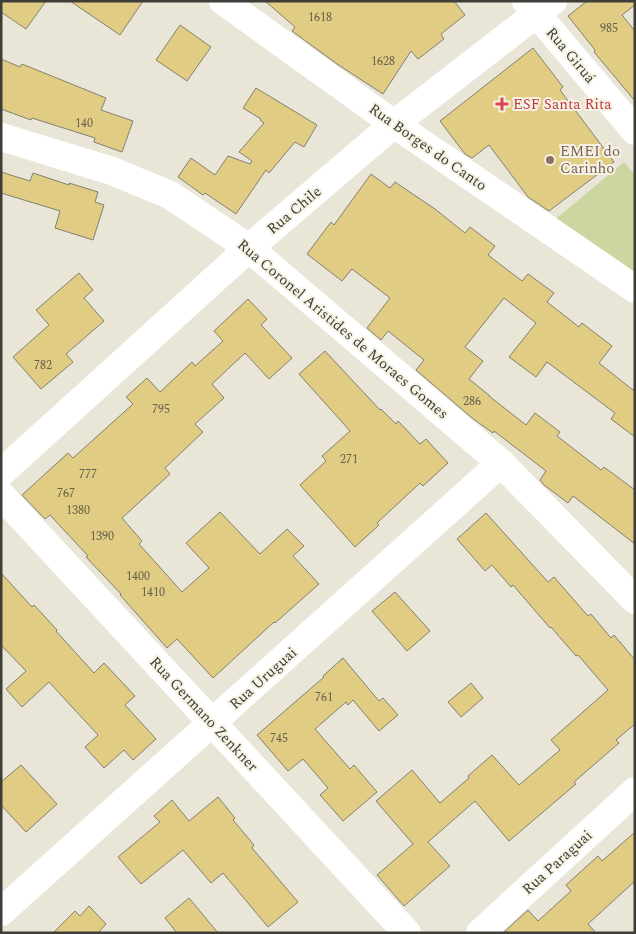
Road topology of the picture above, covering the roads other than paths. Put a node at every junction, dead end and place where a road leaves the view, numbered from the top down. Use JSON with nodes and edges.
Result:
{"nodes":[{"id":1,"x":224,"y":1,"type":"edge"},
{"id":2,"x":539,"y":6,"type":"edge"},
{"id":3,"x":394,"y":124,"type":"junction"},
{"id":4,"x":635,"y":131,"type":"edge"},
{"id":5,"x":1,"y":136,"type":"edge"},
{"id":6,"x":249,"y":248,"type":"junction"},
{"id":7,"x":635,"y":289,"type":"edge"},
{"id":8,"x":501,"y":463,"type":"junction"},
{"id":9,"x":1,"y":473,"type":"edge"},
{"id":10,"x":1,"y":496,"type":"edge"},
{"id":11,"x":635,"y":600,"type":"edge"},
{"id":12,"x":213,"y":723,"type":"junction"},
{"id":13,"x":635,"y":791,"type":"edge"},
{"id":14,"x":1,"y":912,"type":"edge"},
{"id":15,"x":407,"y":933,"type":"edge"},
{"id":16,"x":480,"y":933,"type":"edge"}],
"edges":[{"from":1,"to":3,"type":"street","name":"Rua Borges do Canto"},
{"from":2,"to":3,"type":"street","name":"Rua Chile"},
{"from":2,"to":4,"type":"street","name":"Rua Giruá"},
{"from":3,"to":6,"type":"street","name":"Rua Chile"},
{"from":3,"to":7,"type":"street","name":"Rua Borges do Canto"},
{"from":5,"to":6,"type":"street","name":"Rua Coronel Aristides de Moraes Gomes"},
{"from":6,"to":8,"type":"street","name":"Rua Coronel Aristides de Moraes Gomes"},
{"from":6,"to":9,"type":"street","name":"Rua Chile"},
{"from":8,"to":11,"type":"street","name":"Rua Coronel Aristides de Moraes Gomes"},
{"from":8,"to":12,"type":"street","name":"Rua Uruguai"},
{"from":10,"to":12,"type":"street","name":"Rua Germano Zenkner"},
{"from":12,"to":14,"type":"street","name":"Rua Uruguai"},
{"from":12,"to":15,"type":"street","name":"Rua Germano Zenkner"},
{"from":13,"to":16,"type":"street","name":"Rua Paraguai"}]}
